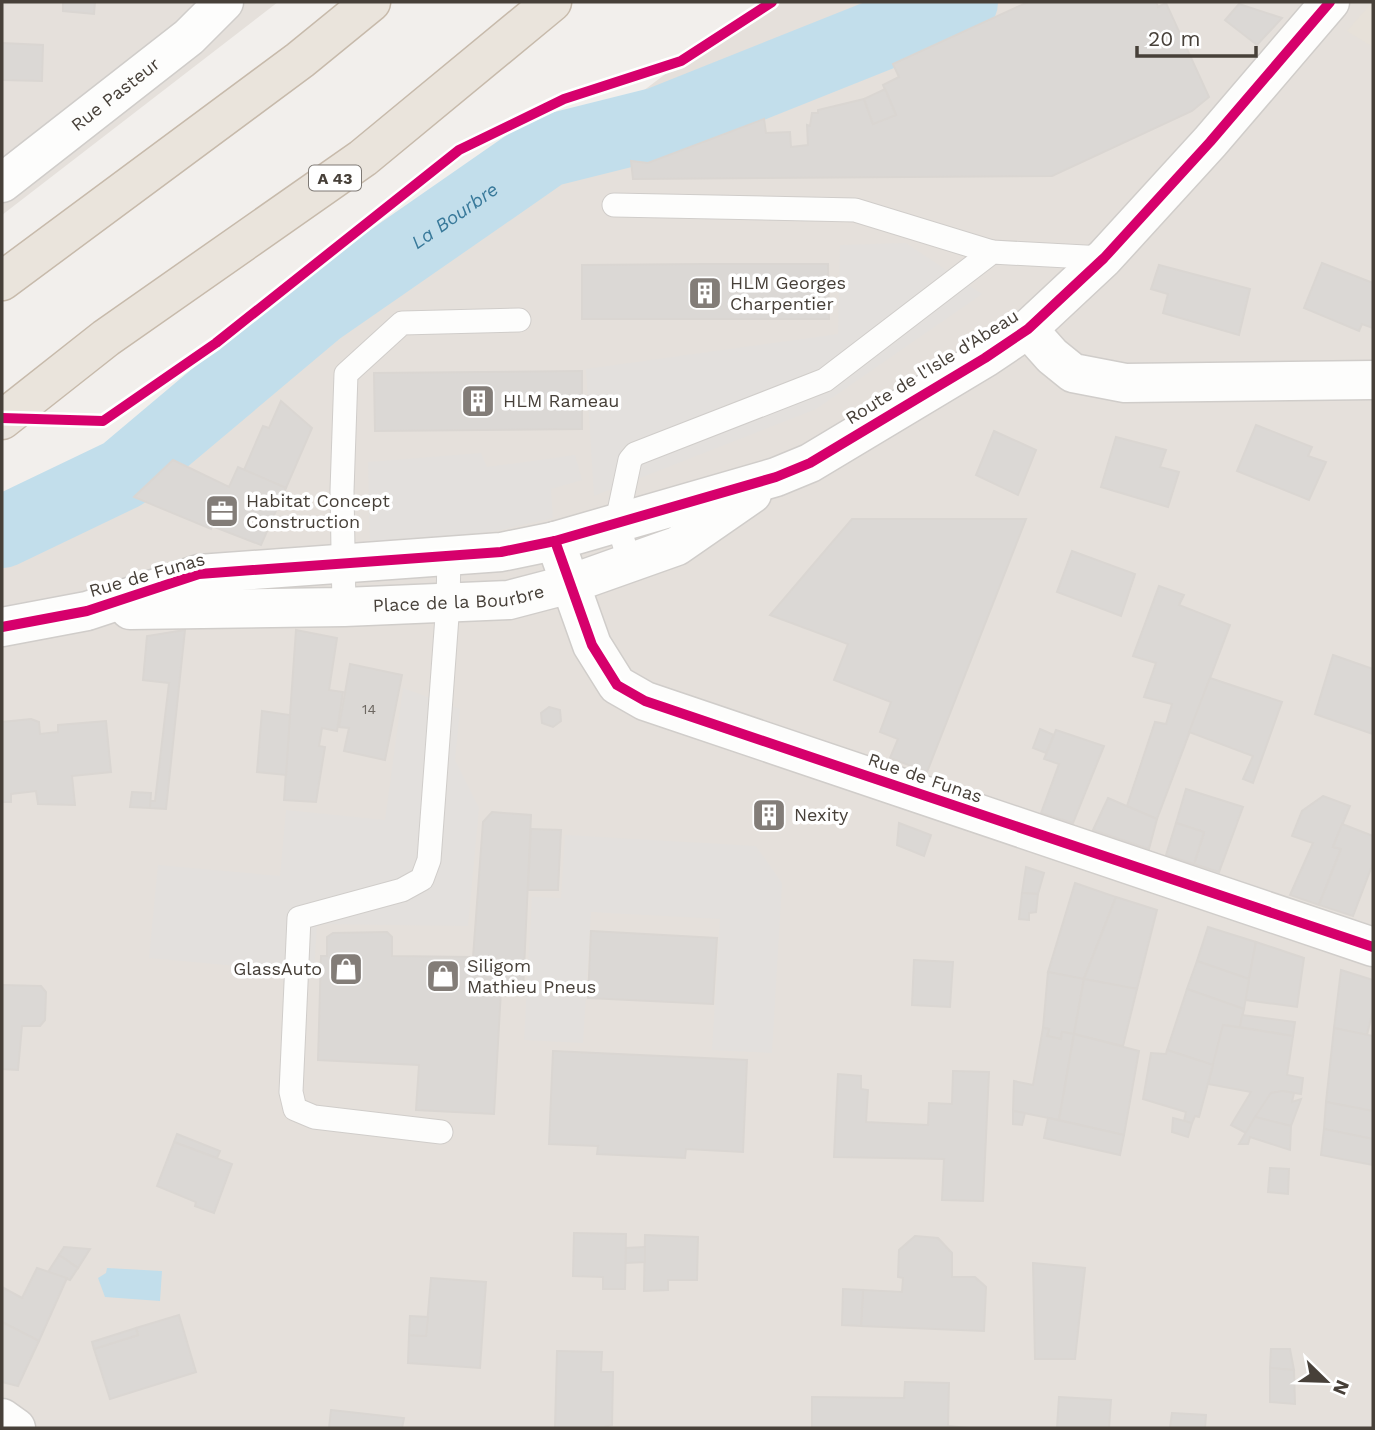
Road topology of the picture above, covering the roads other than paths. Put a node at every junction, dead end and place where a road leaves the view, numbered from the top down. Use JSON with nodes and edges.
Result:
{"nodes":[{"id":1,"x":224,"y":2,"type":"edge"},
{"id":2,"x":371,"y":2,"type":"edge"},
{"id":3,"x":552,"y":2,"type":"edge"},
{"id":4,"x":1330,"y":2,"type":"edge"},
{"id":5,"x":2,"y":183,"type":"edge"},
{"id":6,"x":614,"y":205,"type":"dead end"},
{"id":7,"x":992,"y":252,"type":"junction"},
{"id":8,"x":1104,"y":257,"type":"junction"},
{"id":9,"x":11,"y":273,"type":"edge"},
{"id":10,"x":519,"y":320,"type":"dead end"},
{"id":11,"x":1028,"y":329,"type":"junction"},
{"id":12,"x":1373,"y":380,"type":"edge"},
{"id":13,"x":2,"y":420,"type":"edge"},
{"id":14,"x":776,"y":477,"type":"junction"},
{"id":15,"x":617,"y":521,"type":"junction"},
{"id":16,"x":555,"y":541,"type":"junction"},
{"id":17,"x":449,"y":556,"type":"junction"},
{"id":18,"x":344,"y":561,"type":"junction"},
{"id":19,"x":630,"y":564,"type":"junction"},
{"id":20,"x":570,"y":584,"type":"junction"},
{"id":21,"x":448,"y":603,"type":"junction"},
{"id":22,"x":344,"y":607,"type":"junction"},
{"id":23,"x":87,"y":611,"type":"junction"},
{"id":24,"x":2,"y":627,"type":"edge"},
{"id":25,"x":1373,"y":947,"type":"edge"},
{"id":26,"x":441,"y":1132,"type":"dead end"},
{"id":27,"x":2,"y":1418,"type":"edge"},
{"id":28,"x":16,"y":1428,"type":"edge"}],
"edges":[{"from":1,"to":5,"type":"street","name":"Rue Pasteur"},
{"from":2,"to":9,"type":"highway"},
{"from":3,"to":13,"type":"highway","number":"A 43"},
{"from":4,"to":8,"type":"street","name":"Route de l'Isle d'Abeau"},
{"from":6,"to":7,"type":"lane"},
{"from":7,"to":8,"type":"lane"},
{"from":7,"to":15,"type":"lane"},
{"from":8,"to":11,"type":"street","name":"Route de l'Isle d'Abeau"},
{"from":10,"to":18,"type":"lane"},
{"from":11,"to":12,"type":"street"},
{"from":11,"to":14,"type":"street","name":"Route de l'Isle d'Abeau"},
{"from":14,"to":15,"type":"street","name":"Route de l'Isle d'Abeau"},
{"from":14,"to":19,"type":"street","name":"Route de l'Isle d'Abeau"},
{"from":15,"to":16,"type":"street","name":"Route de l'Isle d'Abeau"},
{"from":15,"to":19,"type":"lane"},
{"from":16,"to":17,"type":"street"},
{"from":16,"to":20,"type":"street","name":"Rue de Funas"},
{"from":17,"to":18,"type":"street"},
{"from":17,"to":21,"type":"lane"},
{"from":18,"to":22,"type":"lane"},
{"from":18,"to":23,"type":"street","name":"Rue de Funas"},
{"from":19,"to":20,"type":"street","name":"Route de l'Isle d'Abeau"},
{"from":20,"to":21,"type":"street","name":"Place de la Bourbre"},
{"from":20,"to":25,"type":"street","name":"Rue de Funas"},
{"from":21,"to":22,"type":"street","name":"Place de la Bourbre"},
{"from":21,"to":26,"type":"lane"},
{"from":22,"to":23,"type":"street","name":"Rue de Funas"},
{"from":23,"to":24,"type":"street","name":"Rue de Funas"},
{"from":27,"to":28,"type":"street"}]}
